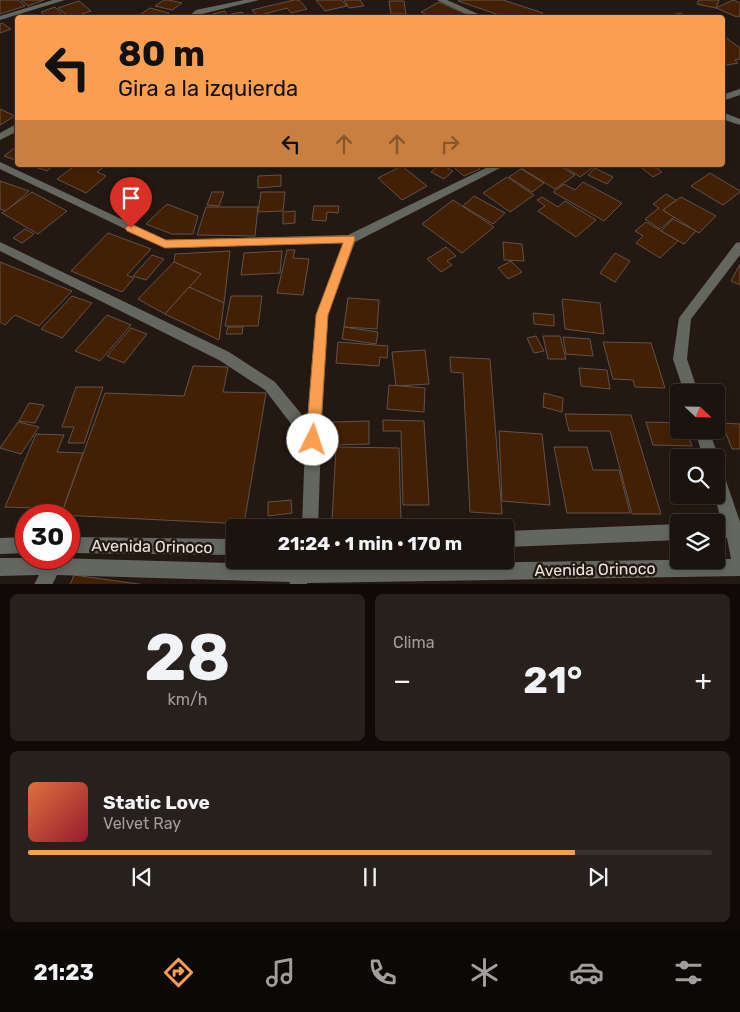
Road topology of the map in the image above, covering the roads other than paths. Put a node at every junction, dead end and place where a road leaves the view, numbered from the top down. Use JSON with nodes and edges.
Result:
{"nodes":[{"id":1,"x":60,"y":0,"type":"edge"},
{"id":2,"x":255,"y":0,"type":"edge"},
{"id":3,"x":441,"y":0,"type":"edge"},
{"id":4,"x":193,"y":15,"type":"edge"},
{"id":5,"x":476,"y":15,"type":"edge"},
{"id":6,"x":0,"y":18,"type":"edge"},
{"id":7,"x":740,"y":92,"type":"edge"},
{"id":8,"x":725,"y":97,"type":"edge"},
{"id":9,"x":725,"y":116,"type":"edge"},
{"id":10,"x":740,"y":122,"type":"edge"},
{"id":11,"x":15,"y":128,"type":"edge"},
{"id":12,"x":0,"y":137,"type":"edge"},
{"id":13,"x":0,"y":164,"type":"edge"},
{"id":14,"x":496,"y":167,"type":"edge"},
{"id":15,"x":350,"y":239,"type":"junction"},
{"id":16,"x":0,"y":246,"type":"edge"},
{"id":17,"x":740,"y":246,"type":"edge"},
{"id":18,"x":688,"y":384,"type":"edge"},
{"id":19,"x":313,"y":440,"type":"junction"},
{"id":20,"x":723,"y":504,"type":"edge"},
{"id":21,"x":310,"y":519,"type":"edge"},
{"id":22,"x":730,"y":530,"type":"edge"},
{"id":23,"x":670,"y":532,"type":"edge"},
{"id":24,"x":514,"y":539,"type":"edge"},
{"id":25,"x":15,"y":545,"type":"edge"},
{"id":26,"x":80,"y":545,"type":"edge"},
{"id":27,"x":0,"y":546,"type":"edge"},
{"id":28,"x":226,"y":546,"type":"edge"},
{"id":29,"x":740,"y":561,"type":"edge"},
{"id":30,"x":740,"y":566,"type":"edge"},
{"id":31,"x":0,"y":567,"type":"edge"},
{"id":32,"x":15,"y":567,"type":"edge"},
{"id":33,"x":80,"y":567,"type":"edge"},
{"id":34,"x":50,"y":569,"type":"edge"},
{"id":35,"x":301,"y":573,"type":"edge"},
{"id":36,"x":43,"y":584,"type":"edge"}],
"edges":[{"from":1,"to":6,"type":"street"},
{"from":2,"to":4,"type":"street"},
{"from":3,"to":5,"type":"street"},
{"from":7,"to":8,"type":"street"},
{"from":9,"to":10,"type":"street"},
{"from":11,"to":12,"type":"street"},
{"from":13,"to":15,"type":"street"},
{"from":14,"to":15,"type":"street"},
{"from":15,"to":19,"type":"street"},
{"from":16,"to":19,"type":"street"},
{"from":17,"to":18,"type":"street"},
{"from":19,"to":21,"type":"street"},
{"from":20,"to":22,"type":"street"},
{"from":22,"to":29,"type":"street"},
{"from":23,"to":24,"type":"street"},
{"from":25,"to":27,"type":"street"},
{"from":26,"to":28,"type":"street","name":"Avenida Orinoco"},
{"from":30,"to":35,"type":"street","name":"Avenida Orinoco"},
{"from":31,"to":32,"type":"street","name":"Avenida Orinoco"},
{"from":33,"to":35,"type":"street","name":"Avenida Orinoco"},
{"from":34,"to":36,"type":"street"}]}
